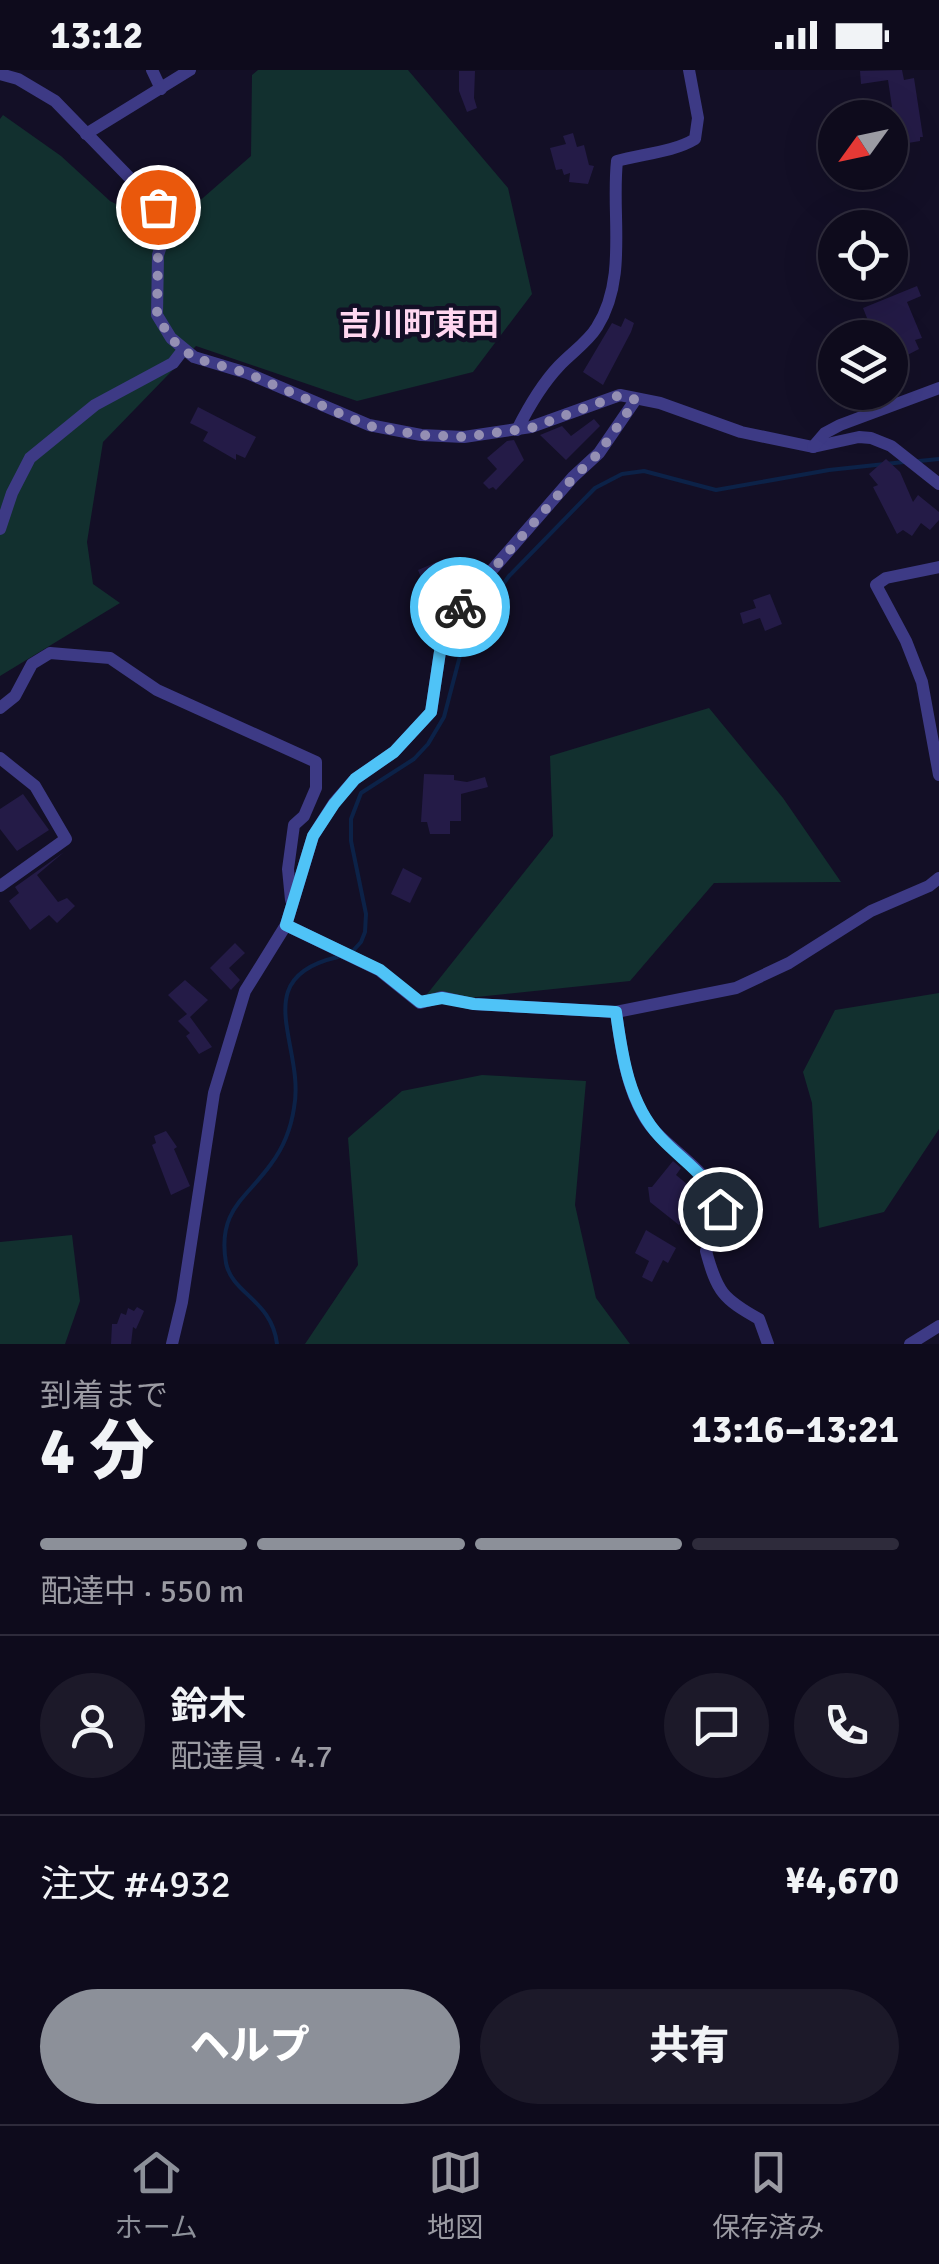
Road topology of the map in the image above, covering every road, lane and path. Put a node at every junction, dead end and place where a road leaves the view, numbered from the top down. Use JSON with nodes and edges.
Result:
{"nodes":[{"id":1,"x":152,"y":70,"type":"edge"},
{"id":2,"x":190,"y":70,"type":"edge"},
{"id":3,"x":689,"y":70,"type":"edge"},
{"id":4,"x":0,"y":74,"type":"edge"},
{"id":5,"x":18,"y":75,"type":"edge"},
{"id":6,"x":160,"y":90,"type":"junction"},
{"id":7,"x":86,"y":134,"type":"junction"},
{"id":8,"x":182,"y":350,"type":"junction"},
{"id":9,"x":939,"y":388,"type":"edge"},
{"id":10,"x":636,"y":400,"type":"junction"},
{"id":11,"x":517,"y":430,"type":"junction"},
{"id":12,"x":813,"y":447,"type":"junction"},
{"id":13,"x":939,"y":484,"type":"edge"},
{"id":14,"x":0,"y":528,"type":"edge"},
{"id":15,"x":939,"y":567,"type":"edge"},
{"id":16,"x":0,"y":708,"type":"edge"},
{"id":17,"x":0,"y":758,"type":"edge"},
{"id":18,"x":939,"y":775,"type":"edge"},
{"id":19,"x":939,"y":878,"type":"edge"},
{"id":20,"x":0,"y":886,"type":"edge"},
{"id":21,"x":292,"y":905,"type":"junction"},
{"id":22,"x":286,"y":925,"type":"junction"},
{"id":23,"x":616,"y":1012,"type":"junction"},
{"id":24,"x":939,"y":1326,"type":"edge"},
{"id":25,"x":172,"y":1344,"type":"edge"},
{"id":26,"x":768,"y":1344,"type":"edge"},
{"id":27,"x":910,"y":1344,"type":"edge"}],
"edges":[{"from":1,"to":6,"type":"street"},
{"from":2,"to":6,"type":"street"},
{"from":3,"to":11,"type":"street"},
{"from":4,"to":5,"type":"street"},
{"from":5,"to":7,"type":"street"},
{"from":6,"to":7,"type":"street"},
{"from":7,"to":8,"type":"street"},
{"from":8,"to":11,"type":"street"},
{"from":8,"to":14,"type":"street"},
{"from":9,"to":12,"type":"street"},
{"from":10,"to":11,"type":"street"},
{"from":10,"to":12,"type":"street"},
{"from":10,"to":21,"type":"street"},
{"from":12,"to":13,"type":"street"},
{"from":15,"to":18,"type":"street"},
{"from":16,"to":21,"type":"street"},
{"from":17,"to":20,"type":"street"},
{"from":19,"to":23,"type":"street"},
{"from":21,"to":22,"type":"street"},
{"from":22,"to":23,"type":"street"},
{"from":22,"to":25,"type":"street"},
{"from":23,"to":26,"type":"street"},
{"from":24,"to":27,"type":"street"}]}
